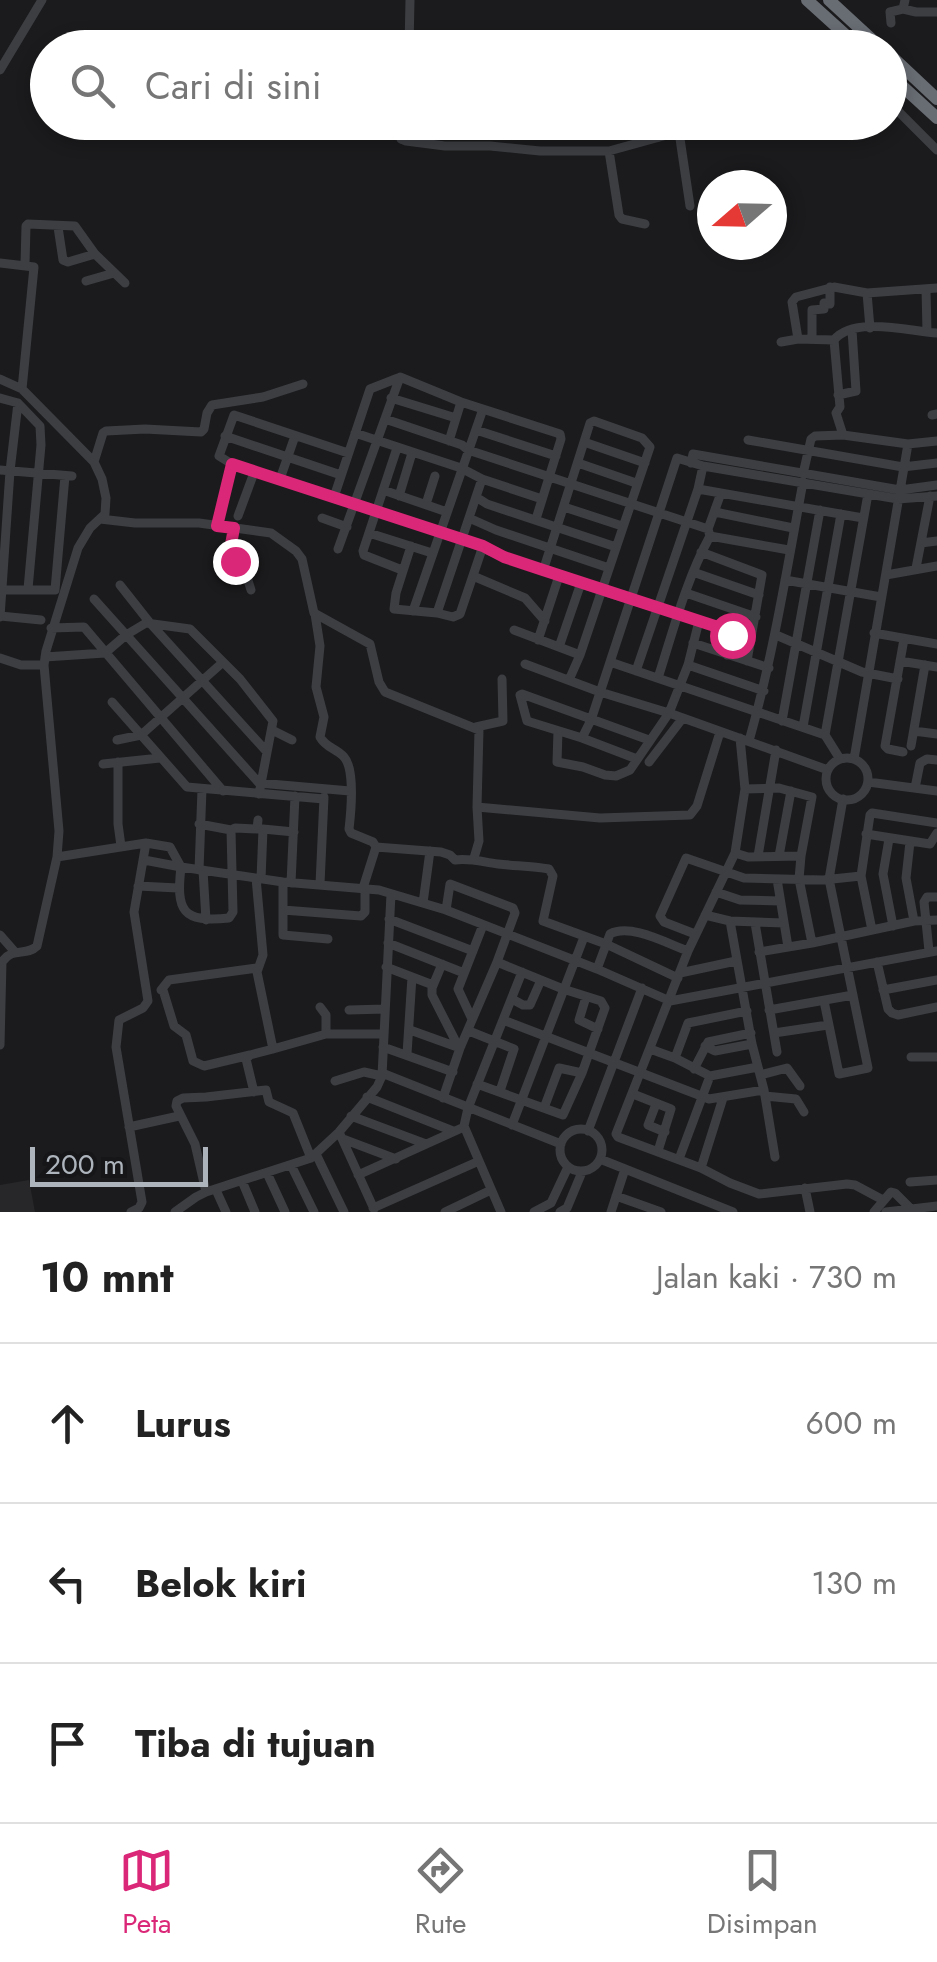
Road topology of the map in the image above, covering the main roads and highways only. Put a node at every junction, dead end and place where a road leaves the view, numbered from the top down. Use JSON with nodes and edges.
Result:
{"nodes":[{"id":1,"x":807,"y":0,"type":"edge"},
{"id":2,"x":829,"y":0,"type":"edge"},
{"id":3,"x":840,"y":30,"type":"edge"},
{"id":4,"x":862,"y":30,"type":"edge"},
{"id":5,"x":907,"y":71,"type":"edge"},
{"id":6,"x":907,"y":91,"type":"edge"},
{"id":7,"x":937,"y":99,"type":"edge"},
{"id":8,"x":937,"y":118,"type":"edge"}],
"edges":[{"from":1,"to":3,"type":"highway"},
{"from":2,"to":4,"type":"highway"},
{"from":5,"to":7,"type":"highway"},
{"from":6,"to":8,"type":"highway"}]}
